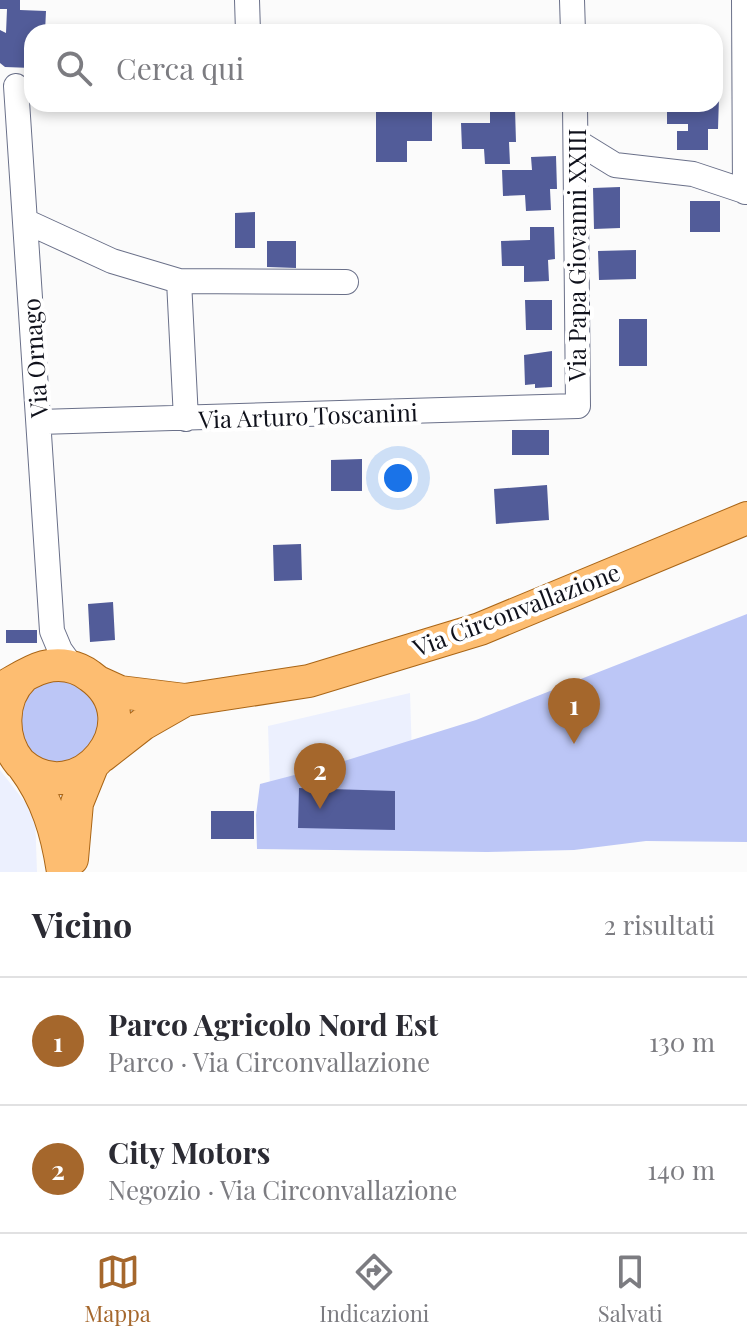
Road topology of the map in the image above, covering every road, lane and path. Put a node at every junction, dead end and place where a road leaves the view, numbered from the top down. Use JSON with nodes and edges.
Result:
{"nodes":[{"id":1,"x":247,"y":0,"type":"edge"},
{"id":2,"x":572,"y":0,"type":"edge"},
{"id":3,"x":744,"y":0,"type":"edge"},
{"id":4,"x":248,"y":24,"type":"edge"},
{"id":5,"x":573,"y":24,"type":"edge"},
{"id":6,"x":16,"y":82,"type":"edge"},
{"id":7,"x":575,"y":112,"type":"edge"},
{"id":8,"x":576,"y":141,"type":"junction"},
{"id":9,"x":746,"y":192,"type":"edge"},
{"id":10,"x":25,"y":221,"type":"junction"},
{"id":11,"x":179,"y":281,"type":"junction"},
{"id":12,"x":346,"y":282,"type":"dead end"},
{"id":13,"x":578,"y":406,"type":"joint"},
{"id":14,"x":186,"y":419,"type":"junction"},
{"id":15,"x":39,"y":422,"type":"junction"},
{"id":16,"x":747,"y":518,"type":"edge"},
{"id":17,"x":52,"y":631,"type":"junction"},
{"id":18,"x":86,"y":675,"type":"junction"},
{"id":19,"x":19,"y":679,"type":"edge"},
{"id":20,"x":185,"y":700,"type":"junction"},
{"id":21,"x":10,"y":750,"type":"edge"},
{"id":22,"x":96,"y":762,"type":"junction"},
{"id":23,"x":63,"y":872,"type":"edge"},
{"id":24,"x":72,"y":872,"type":"edge"}],
"edges":[{"from":1,"to":4,"type":"street"},
{"from":2,"to":5,"type":"street"},
{"from":3,"to":9,"type":"street"},
{"from":6,"to":10,"type":"street","name":"Via Ornago"},
{"from":7,"to":8,"type":"street","name":"Via Papa Giovanni XXIII"},
{"from":8,"to":9,"type":"street"},
{"from":8,"to":13,"type":"street","name":"Via Papa Giovanni XXIII"},
{"from":10,"to":11,"type":"street"},
{"from":10,"to":15,"type":"street","name":"Via Ornago"},
{"from":11,"to":12,"type":"street"},
{"from":11,"to":14,"type":"street"},
{"from":13,"to":14,"type":"street","name":"Via Arturo Toscanini"},
{"from":14,"to":15,"type":"street","name":"Via Arturo Toscanini"},
{"from":15,"to":17,"type":"street","name":"Via Ornago"},
{"from":16,"to":20,"type":"main road","name":"Via Circonvallazione"},
{"from":17,"to":18,"type":"street","name":"Via Ornago"},
{"from":17,"to":19,"type":"street","name":"Via Ornago"},
{"from":18,"to":19,"type":"main road","name":"Via Circonvallazione"},
{"from":18,"to":20,"type":"main road","name":"Via Circonvallazione"},
{"from":18,"to":22,"type":"main road"},
{"from":19,"to":21,"type":"main road"},
{"from":20,"to":22,"type":"main road","name":"Via Circonvallazione"},
{"from":21,"to":22,"type":"main road","name":"Via Circonvallazione"},
{"from":21,"to":23,"type":"main road"},
{"from":22,"to":24,"type":"main road"}]}
